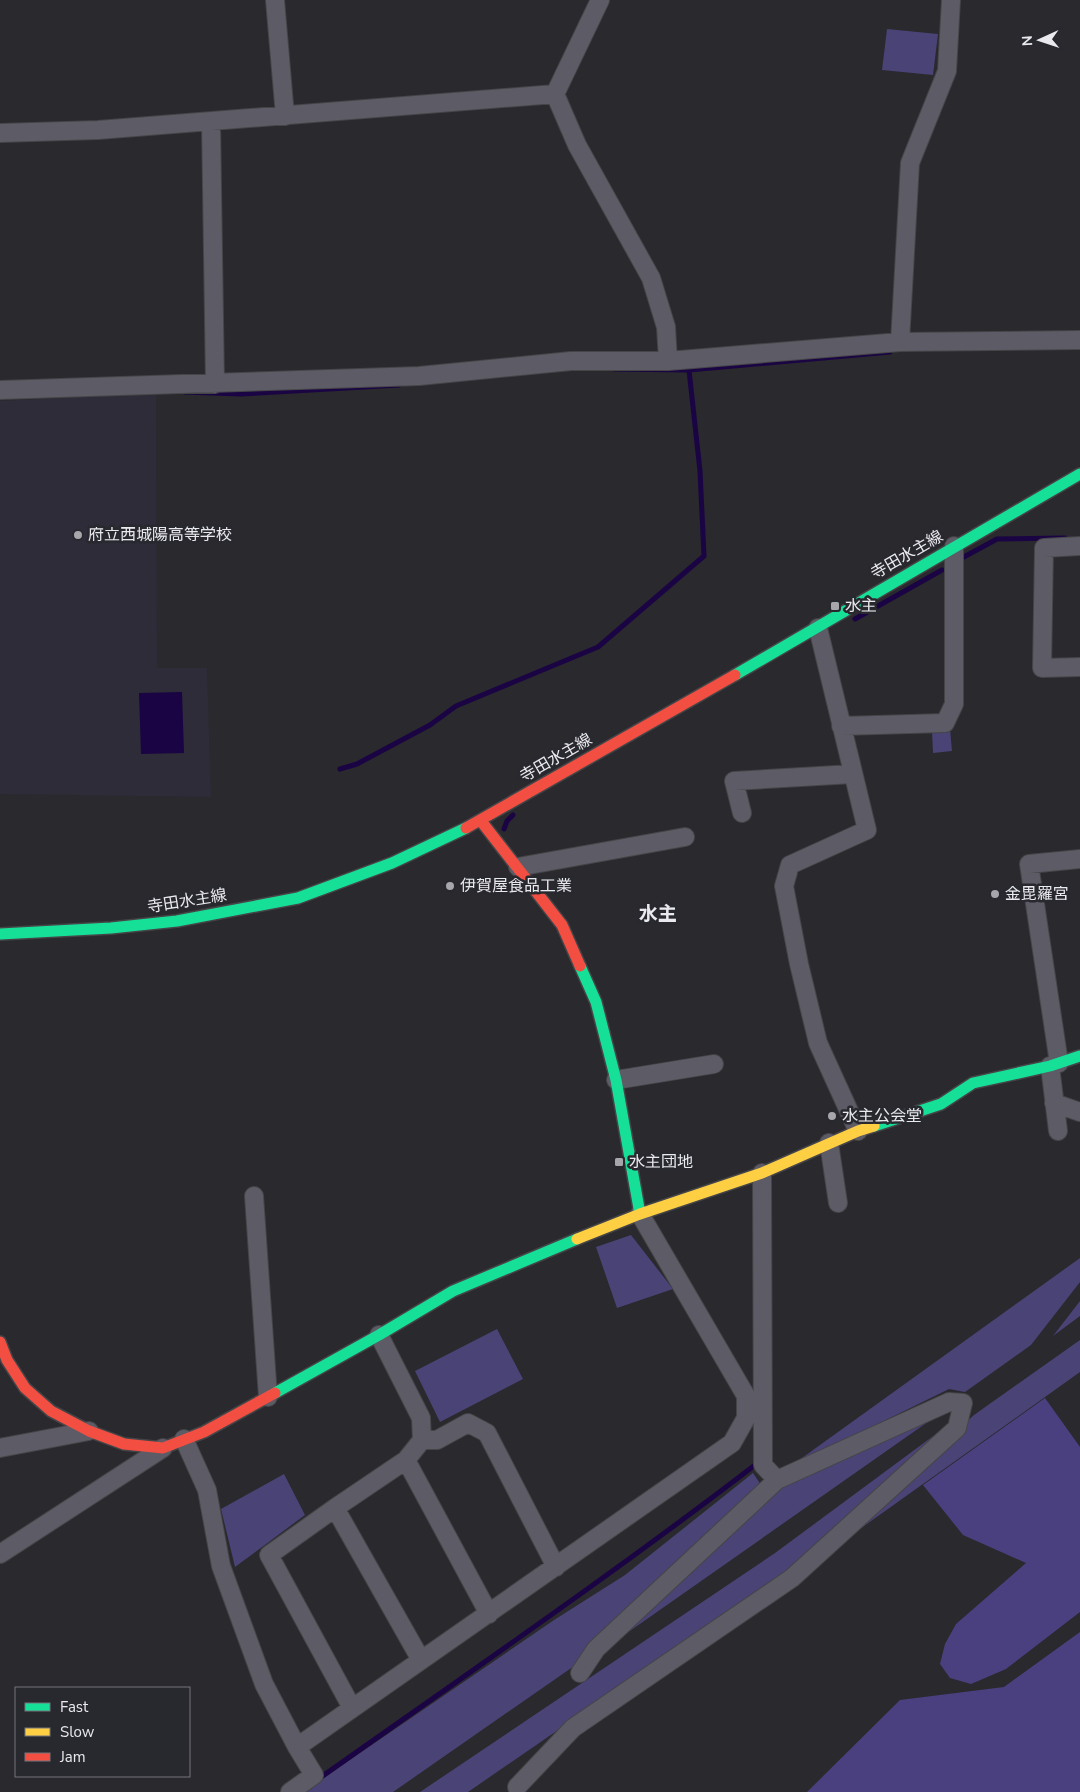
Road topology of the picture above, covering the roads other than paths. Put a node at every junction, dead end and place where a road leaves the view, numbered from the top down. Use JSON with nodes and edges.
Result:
{"nodes":[{"id":1,"x":275,"y":0,"type":"edge"},
{"id":2,"x":600,"y":0,"type":"edge"},
{"id":3,"x":952,"y":0,"type":"edge"},
{"id":4,"x":555,"y":94,"type":"junction"},
{"id":5,"x":285,"y":116,"type":"junction"},
{"id":6,"x":211,"y":122,"type":"junction"},
{"id":7,"x":0,"y":133,"type":"edge"},
{"id":8,"x":1080,"y":340,"type":"edge"},
{"id":9,"x":900,"y":342,"type":"junction"},
{"id":10,"x":668,"y":361,"type":"junction"},
{"id":11,"x":215,"y":384,"type":"junction"},
{"id":12,"x":0,"y":390,"type":"edge"},
{"id":13,"x":1080,"y":474,"type":"edge"},
{"id":14,"x":954,"y":546,"type":"junction"},
{"id":15,"x":1080,"y":546,"type":"edge"},
{"id":16,"x":818,"y":628,"type":"junction"},
{"id":17,"x":1080,"y":667,"type":"edge"},
{"id":18,"x":841,"y":726,"type":"junction"},
{"id":19,"x":853,"y":774,"type":"junction"},
{"id":20,"x":742,"y":812,"type":"dead end"},
{"id":21,"x":481,"y":821,"type":"junction"},
{"id":22,"x":685,"y":837,"type":"dead end"},
{"id":23,"x":1080,"y":859,"type":"edge"},
{"id":24,"x":518,"y":867,"type":"junction"},
{"id":25,"x":0,"y":934,"type":"edge"},
{"id":26,"x":1080,"y":1056,"type":"edge"},
{"id":27,"x":714,"y":1064,"type":"dead end"},
{"id":28,"x":1055,"y":1065,"type":"junction"},
{"id":29,"x":616,"y":1080,"type":"junction"},
{"id":30,"x":1054,"y":1103,"type":"junction"},
{"id":31,"x":1080,"y":1112,"type":"edge"},
{"id":32,"x":858,"y":1131,"type":"junction"},
{"id":33,"x":1058,"y":1131,"type":"dead end"},
{"id":34,"x":829,"y":1143,"type":"junction"},
{"id":35,"x":762,"y":1173,"type":"junction"},
{"id":36,"x":254,"y":1196,"type":"dead end"},
{"id":37,"x":838,"y":1203,"type":"dead end"},
{"id":38,"x":640,"y":1214,"type":"junction"},
{"id":39,"x":379,"y":1336,"type":"junction"},
{"id":40,"x":0,"y":1342,"type":"edge"},
{"id":41,"x":268,"y":1397,"type":"junction"},
{"id":42,"x":89,"y":1431,"type":"junction"},
{"id":43,"x":184,"y":1439,"type":"junction"},
{"id":44,"x":422,"y":1440,"type":"junction"},
{"id":45,"x":0,"y":1448,"type":"edge"},
{"id":46,"x":163,"y":1448,"type":"junction"},
{"id":47,"x":406,"y":1460,"type":"junction"},
{"id":48,"x":777,"y":1480,"type":"junction"},
{"id":49,"x":335,"y":1508,"type":"junction"},
{"id":50,"x":0,"y":1554,"type":"edge"},
{"id":51,"x":556,"y":1566,"type":"junction"},
{"id":52,"x":490,"y":1614,"type":"junction"},
{"id":53,"x":421,"y":1660,"type":"junction"},
{"id":54,"x":580,"y":1673,"type":"dead end"},
{"id":55,"x":352,"y":1708,"type":"junction"},
{"id":56,"x":297,"y":1747,"type":"junction"},
{"id":57,"x":517,"y":1787,"type":"dead end"},
{"id":58,"x":290,"y":1792,"type":"edge"}],
"edges":[{"from":1,"to":5,"type":"street"},
{"from":2,"to":4,"type":"street"},
{"from":3,"to":9,"type":"street"},
{"from":4,"to":5,"type":"street"},
{"from":4,"to":10,"type":"street"},
{"from":5,"to":6,"type":"street"},
{"from":6,"to":7,"type":"street"},
{"from":6,"to":11,"type":"street"},
{"from":8,"to":9,"type":"street"},
{"from":9,"to":10,"type":"street"},
{"from":10,"to":11,"type":"street"},
{"from":11,"to":12,"type":"street"},
{"from":13,"to":14,"type":"street","name":"寺田水主線"},
{"from":14,"to":16,"type":"street","name":"寺田水主線"},
{"from":14,"to":18,"type":"street"},
{"from":15,"to":17,"type":"street"},
{"from":16,"to":18,"type":"street"},
{"from":16,"to":21,"type":"street","name":"寺田水主線"},
{"from":18,"to":19,"type":"street"},
{"from":19,"to":20,"type":"street"},
{"from":19,"to":32,"type":"street"},
{"from":21,"to":24,"type":"street"},
{"from":21,"to":25,"type":"street","name":"寺田水主線"},
{"from":22,"to":24,"type":"street"},
{"from":23,"to":28,"type":"street"},
{"from":24,"to":29,"type":"street"},
{"from":26,"to":28,"type":"street"},
{"from":27,"to":29,"type":"street"},
{"from":28,"to":30,"type":"street"},
{"from":28,"to":32,"type":"street"},
{"from":29,"to":38,"type":"street"},
{"from":30,"to":31,"type":"street"},
{"from":30,"to":33,"type":"street"},
{"from":32,"to":34,"type":"street"},
{"from":34,"to":35,"type":"street"},
{"from":34,"to":37,"type":"street"},
{"from":35,"to":38,"type":"street"},
{"from":35,"to":48,"type":"street"},
{"from":36,"to":41,"type":"street"},
{"from":38,"to":39,"type":"street"},
{"from":38,"to":51,"type":"street"},
{"from":39,"to":41,"type":"street"},
{"from":39,"to":44,"type":"street"},
{"from":40,"to":42,"type":"street"},
{"from":41,"to":43,"type":"street"},
{"from":42,"to":45,"type":"street"},
{"from":42,"to":46,"type":"street"},
{"from":43,"to":46,"type":"street"},
{"from":43,"to":56,"type":"street"},
{"from":44,"to":47,"type":"street"},
{"from":44,"to":51,"type":"street"},
{"from":46,"to":50,"type":"street"},
{"from":47,"to":49,"type":"street"},
{"from":47,"to":52,"type":"street"},
{"from":48,"to":54,"type":"street"},
{"from":48,"to":57,"type":"street"},
{"from":49,"to":53,"type":"street"},
{"from":49,"to":55,"type":"street"},
{"from":51,"to":52,"type":"street"},
{"from":52,"to":53,"type":"street"},
{"from":53,"to":55,"type":"street"},
{"from":55,"to":56,"type":"street"},
{"from":56,"to":58,"type":"street"}]}
